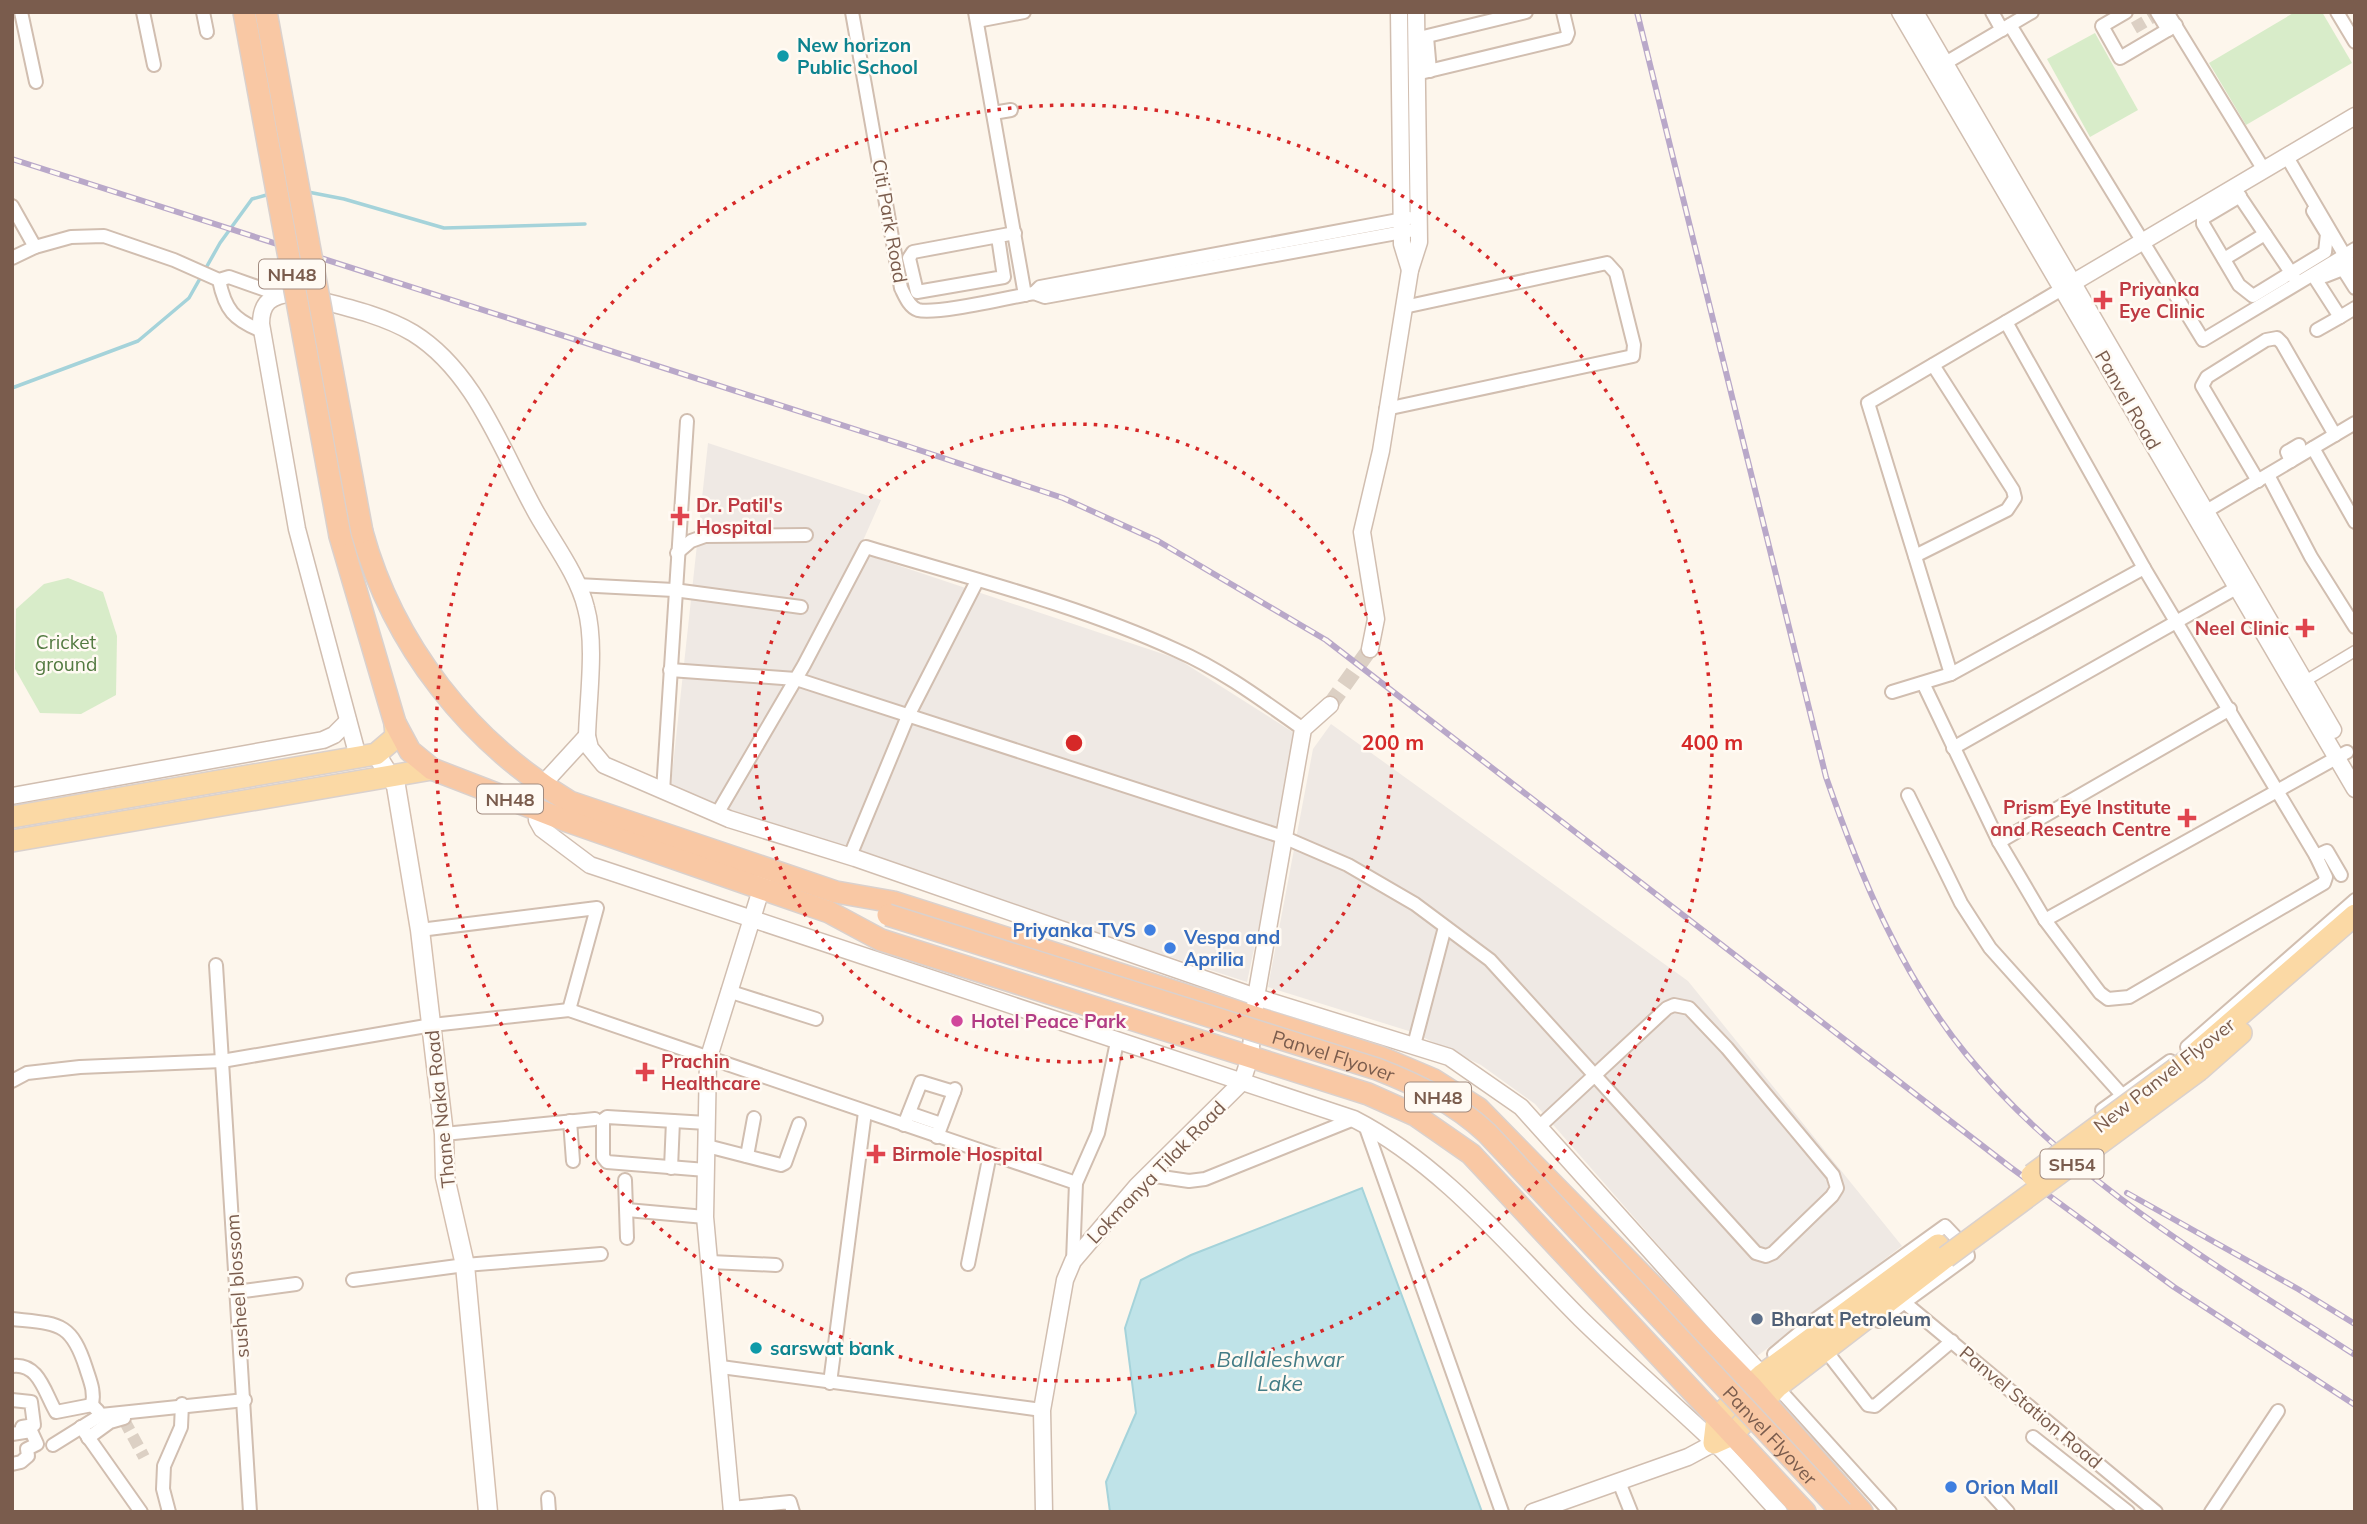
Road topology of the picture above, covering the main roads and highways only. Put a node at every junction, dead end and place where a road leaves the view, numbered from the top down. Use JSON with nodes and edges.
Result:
{"nodes":[{"id":1,"x":244,"y":12,"type":"edge"},
{"id":2,"x":266,"y":12,"type":"edge"},
{"id":3,"x":395,"y":723,"type":"junction"},
{"id":4,"x":367,"y":755,"type":"junction"},
{"id":5,"x":432,"y":769,"type":"junction"},
{"id":6,"x":391,"y":776,"type":"junction"},
{"id":7,"x":12,"y":817,"type":"edge"},
{"id":8,"x":12,"y":841,"type":"edge"},
{"id":9,"x":764,"y":879,"type":"junction"},
{"id":10,"x":836,"y":892,"type":"junction"},
{"id":11,"x":829,"y":912,"type":"junction"},
{"id":12,"x":2355,"y":915,"type":"edge"},
{"id":13,"x":886,"y":921,"type":"junction"},
{"id":14,"x":2355,"y":931,"type":"edge"},
{"id":15,"x":2193,"y":1065,"type":"junction"},
{"id":16,"x":1763,"y":1387,"type":"junction"},
{"id":17,"x":1717,"y":1417,"type":"junction"},
{"id":18,"x":1723,"y":1438,"type":"junction"},
{"id":19,"x":488,"y":1512,"type":"edge"},
{"id":20,"x":1805,"y":1512,"type":"edge"},
{"id":21,"x":1825,"y":1512,"type":"edge"},
{"id":22,"x":1842,"y":1512,"type":"edge"},
{"id":23,"x":1862,"y":1512,"type":"edge"}],
"edges":[{"from":1,"to":3,"type":"highway","number":"NH48","bridge":true},
{"from":2,"to":9,"type":"highway","number":"NH48","bridge":true},
{"from":3,"to":4,"type":"main road"},
{"from":3,"to":5,"type":"highway","number":"NH48"},
{"from":4,"to":6,"type":"main road","name":"Thane Naka Road"},
{"from":4,"to":7,"type":"main road"},
{"from":5,"to":6,"type":"main road"},
{"from":5,"to":9,"type":"highway","number":"NH48"},
{"from":6,"to":8,"type":"main road"},
{"from":6,"to":19,"type":"main road","name":"Thane Naka Road"},
{"from":9,"to":10,"type":"highway","number":"NH48"},
{"from":9,"to":11,"type":"highway","number":"NH48"},
{"from":10,"to":13,"type":"highway","name":"Panvel Flyover","number":"NH48"},
{"from":10,"to":16,"type":"highway"},
{"from":11,"to":13,"type":"highway","name":"Panvel Flyover","number":"NH48"},
{"from":11,"to":17,"type":"highway"},
{"from":12,"to":15,"type":"main road","name":"New Panvel Flyover","number":"SH54"},
{"from":13,"to":21,"type":"highway","name":"Panvel Flyover","number":"NH48"},
{"from":13,"to":22,"type":"highway","name":"Panvel Flyover","number":"NH48","bridge":true},
{"from":14,"to":15,"type":"main road","name":"New Panvel Flyover","number":"SH54"},
{"from":15,"to":16,"type":"main road","name":"New Panvel Flyover","number":"SH54","bridge":true},
{"from":16,"to":17,"type":"main road","number":"SH54"},
{"from":16,"to":18,"type":"main road","number":"SH54"},
{"from":16,"to":23,"type":"highway"},
{"from":17,"to":18,"type":"highway"},
{"from":18,"to":20,"type":"highway"}]}
